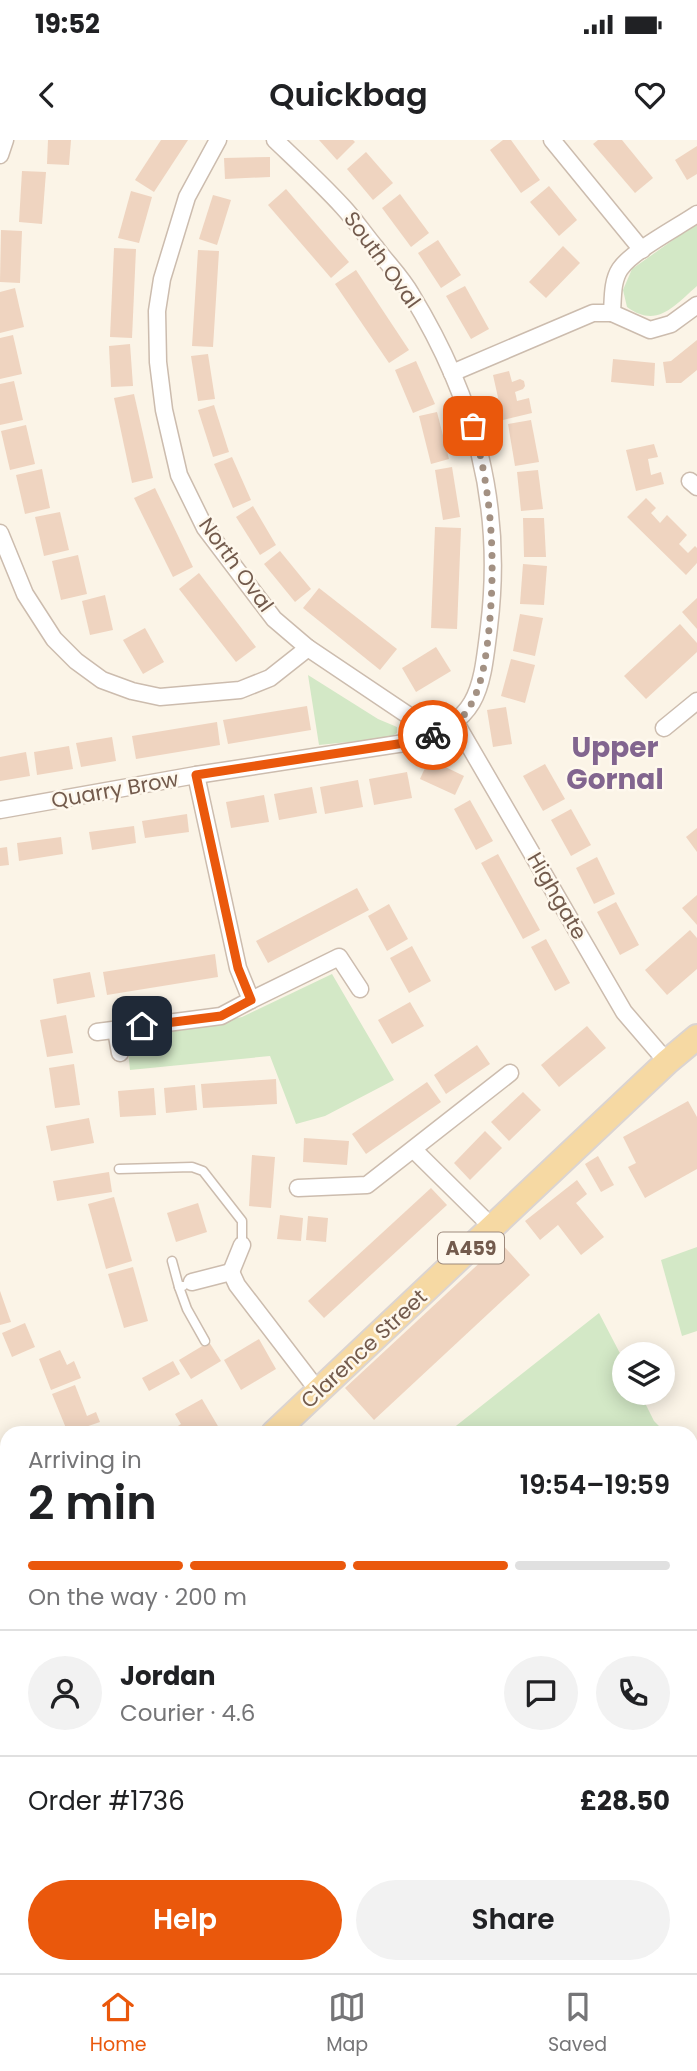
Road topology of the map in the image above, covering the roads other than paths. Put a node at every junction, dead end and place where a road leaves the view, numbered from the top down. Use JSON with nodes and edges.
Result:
{"nodes":[{"id":1,"x":5,"y":140,"type":"edge"},
{"id":2,"x":218,"y":140,"type":"edge"},
{"id":3,"x":275,"y":140,"type":"edge"},
{"id":4,"x":552,"y":140,"type":"edge"},
{"id":5,"x":0,"y":155,"type":"edge"},
{"id":6,"x":697,"y":214,"type":"edge"},
{"id":7,"x":642,"y":250,"type":"junction"},
{"id":8,"x":697,"y":304,"type":"edge"},
{"id":9,"x":612,"y":313,"type":"junction"},
{"id":10,"x":452,"y":373,"type":"junction"},
{"id":11,"x":0,"y":533,"type":"edge"},
{"id":12,"x":308,"y":648,"type":"junction"},
{"id":13,"x":697,"y":701,"type":"edge"},
{"id":14,"x":456,"y":723,"type":"junction"},
{"id":15,"x":664,"y":728,"type":"dead end"},
{"id":16,"x":436,"y":734,"type":"junction"},
{"id":17,"x":196,"y":775,"type":"junction"},
{"id":18,"x":0,"y":810,"type":"edge"},
{"id":19,"x":360,"y":989,"type":"dead end"},
{"id":20,"x":251,"y":1000,"type":"junction"},
{"id":21,"x":116,"y":1030,"type":"junction"},
{"id":22,"x":97,"y":1032,"type":"dead end"},
{"id":23,"x":696,"y":1041,"type":"edge"},
{"id":24,"x":120,"y":1053,"type":"dead end"},
{"id":25,"x":667,"y":1062,"type":"junction"},
{"id":26,"x":510,"y":1073,"type":"dead end"},
{"id":27,"x":414,"y":1150,"type":"junction"},
{"id":28,"x":119,"y":1169,"type":"dead end"},
{"id":29,"x":298,"y":1188,"type":"dead end"},
{"id":30,"x":492,"y":1228,"type":"junction"},
{"id":31,"x":242,"y":1245,"type":"joint"},
{"id":32,"x":172,"y":1261,"type":"dead end"},
{"id":33,"x":231,"y":1272,"type":"junction"},
{"id":34,"x":186,"y":1285,"type":"junction"},
{"id":35,"x":205,"y":1341,"type":"dead end"},
{"id":36,"x":319,"y":1392,"type":"junction"},
{"id":37,"x":282,"y":1426,"type":"edge"}],
"edges":[{"from":1,"to":5,"type":"street"},
{"from":2,"to":12,"type":"street","name":"North Oval"},
{"from":3,"to":10,"type":"street","name":"South Oval"},
{"from":4,"to":7,"type":"street"},
{"from":6,"to":7,"type":"street"},
{"from":7,"to":9,"type":"street"},
{"from":8,"to":9,"type":"street"},
{"from":9,"to":10,"type":"street"},
{"from":10,"to":14,"type":"street","name":"South Oval"},
{"from":11,"to":12,"type":"street"},
{"from":12,"to":16,"type":"street","name":"North Oval"},
{"from":13,"to":15,"type":"street"},
{"from":14,"to":16,"type":"street"},
{"from":14,"to":25,"type":"street","name":"Highgate"},
{"from":16,"to":17,"type":"street","name":"Quarry Brow"},
{"from":17,"to":18,"type":"street","name":"Quarry Brow"},
{"from":17,"to":20,"type":"street"},
{"from":19,"to":20,"type":"street"},
{"from":20,"to":21,"type":"street"},
{"from":21,"to":22,"type":"street"},
{"from":21,"to":24,"type":"street"},
{"from":23,"to":25,"type":"main road","number":"A459"},
{"from":25,"to":30,"type":"main road","name":"Clarence Street","number":"A459"},
{"from":26,"to":27,"type":"street"},
{"from":27,"to":29,"type":"street"},
{"from":27,"to":30,"type":"street"},
{"from":28,"to":31,"type":"lane"},
{"from":30,"to":36,"type":"main road","name":"Clarence Street","number":"A459"},
{"from":31,"to":33,"type":"street"},
{"from":32,"to":34,"type":"lane"},
{"from":33,"to":34,"type":"street"},
{"from":33,"to":36,"type":"street"},
{"from":34,"to":35,"type":"lane"},
{"from":36,"to":37,"type":"main road","name":"Clarence Street","number":"A459"}]}
